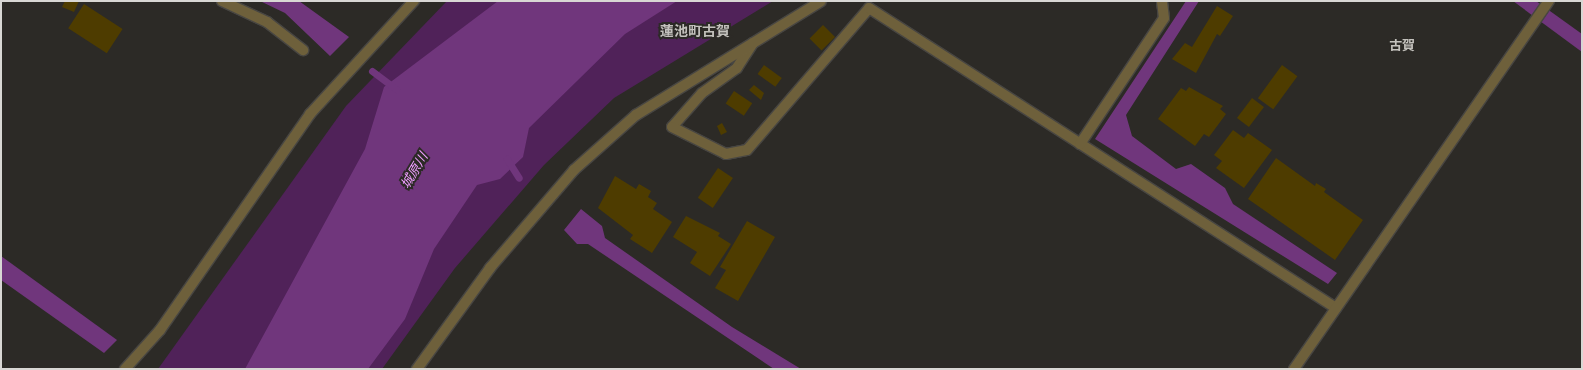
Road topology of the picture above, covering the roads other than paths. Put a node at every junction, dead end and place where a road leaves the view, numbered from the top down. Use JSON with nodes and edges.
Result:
{"nodes":[{"id":1,"x":222,"y":1,"type":"edge"},
{"id":2,"x":414,"y":1,"type":"edge"},
{"id":3,"x":821,"y":1,"type":"edge"},
{"id":4,"x":1162,"y":1,"type":"edge"},
{"id":5,"x":1548,"y":3,"type":"edge"},
{"id":6,"x":753,"y":43,"type":"junction"},
{"id":7,"x":303,"y":50,"type":"dead end"},
{"id":8,"x":1080,"y":144,"type":"junction"},
{"id":9,"x":1336,"y":308,"type":"junction"},
{"id":10,"x":125,"y":369,"type":"edge"},
{"id":11,"x":417,"y":369,"type":"edge"},
{"id":12,"x":1294,"y":369,"type":"edge"}],
"edges":[{"from":1,"to":7,"type":"street"},
{"from":2,"to":10,"type":"street"},
{"from":3,"to":6,"type":"street"},
{"from":4,"to":8,"type":"street"},
{"from":5,"to":9,"type":"street"},
{"from":6,"to":8,"type":"street"},
{"from":6,"to":11,"type":"street"},
{"from":8,"to":9,"type":"street"},
{"from":9,"to":12,"type":"street"}]}
